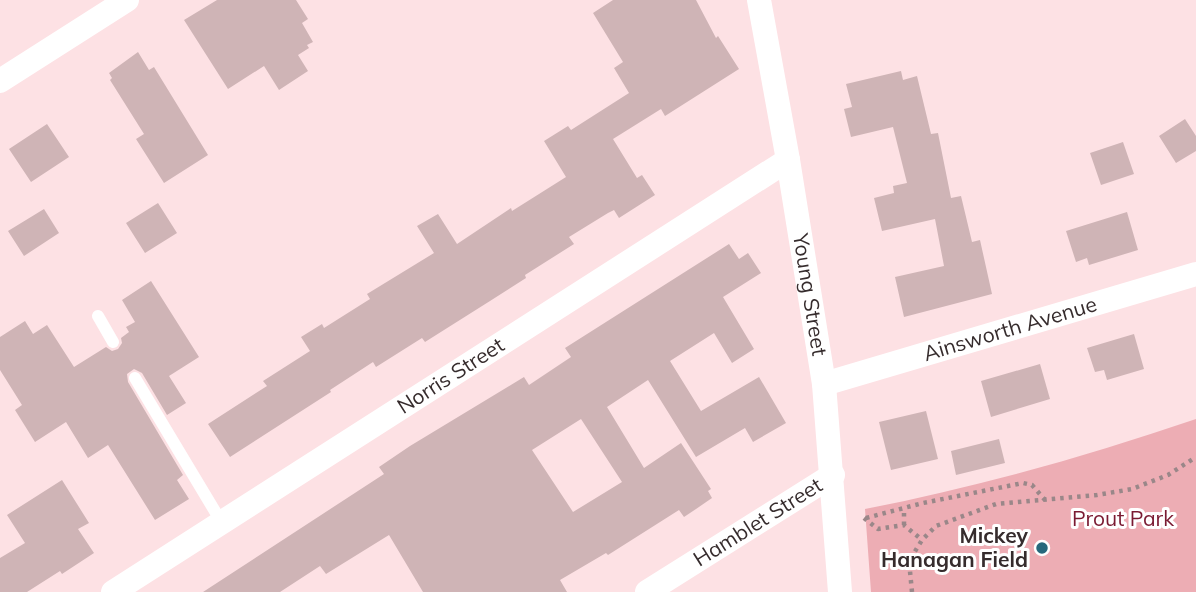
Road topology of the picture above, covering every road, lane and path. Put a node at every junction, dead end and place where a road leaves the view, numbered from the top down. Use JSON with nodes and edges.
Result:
{"nodes":[{"id":1,"x":127,"y":0,"type":"edge"},
{"id":2,"x":759,"y":0,"type":"edge"},
{"id":3,"x":0,"y":81,"type":"edge"},
{"id":4,"x":788,"y":160,"type":"junction"},
{"id":5,"x":1196,"y":274,"type":"edge"},
{"id":6,"x":98,"y":316,"type":"dead end"},
{"id":7,"x":113,"y":342,"type":"dead end"},
{"id":8,"x":135,"y":378,"type":"dead end"},
{"id":9,"x":824,"y":384,"type":"junction"},
{"id":10,"x":1196,"y":457,"type":"edge"},
{"id":11,"x":833,"y":475,"type":"junction"},
{"id":12,"x":1045,"y":500,"type":"junction"},
{"id":13,"x":904,"y":508,"type":"junction"},
{"id":14,"x":866,"y":518,"type":"junction"},
{"id":15,"x":856,"y":520,"type":"dead end"},
{"id":16,"x":222,"y":523,"type":"junction"},
{"id":17,"x":904,"y":525,"type":"junction"},
{"id":18,"x":922,"y":540,"type":"junction"},
{"id":19,"x":113,"y":592,"type":"edge"},
{"id":20,"x":647,"y":592,"type":"edge"},
{"id":21,"x":840,"y":592,"type":"edge"},
{"id":22,"x":912,"y":592,"type":"edge"}],
"edges":[{"from":1,"to":3,"type":"street"},
{"from":2,"to":4,"type":"street","name":"Young Street"},
{"from":4,"to":9,"type":"street","name":"Young Street"},
{"from":4,"to":16,"type":"street","name":"Norris Street"},
{"from":5,"to":9,"type":"street","name":"Ainsworth Avenue"},
{"from":6,"to":7,"type":"lane"},
{"from":8,"to":16,"type":"lane"},
{"from":9,"to":11,"type":"street","name":"Young Street"},
{"from":10,"to":12,"type":"path"},
{"from":11,"to":20,"type":"street","name":"Hamblet Street"},
{"from":11,"to":21,"type":"street","name":"Young Street"},
{"from":12,"to":13,"type":"path"},
{"from":12,"to":18,"type":"path"},
{"from":13,"to":14,"type":"path"},
{"from":13,"to":17,"type":"path"},
{"from":14,"to":15,"type":"path"},
{"from":14,"to":17,"type":"path"},
{"from":16,"to":19,"type":"street","name":"Norris Street"},
{"from":17,"to":18,"type":"path"},
{"from":18,"to":22,"type":"path"}]}
